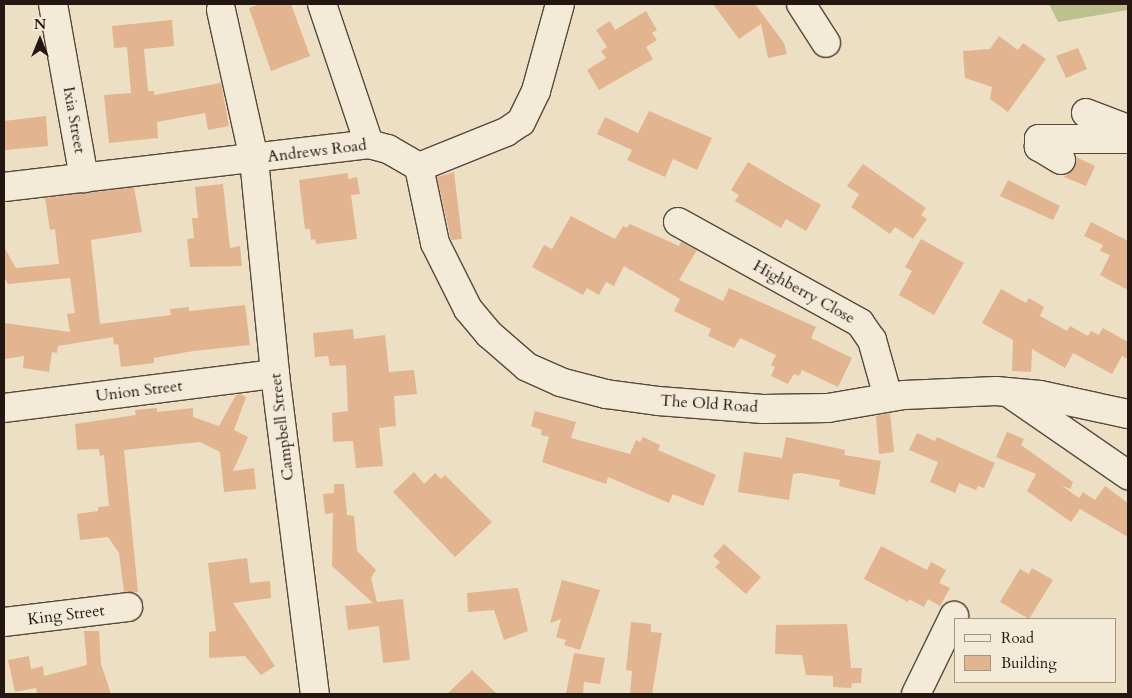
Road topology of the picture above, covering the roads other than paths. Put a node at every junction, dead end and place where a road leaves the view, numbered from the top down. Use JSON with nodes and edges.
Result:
{"nodes":[{"id":1,"x":52,"y":4,"type":"edge"},
{"id":2,"x":322,"y":4,"type":"edge"},
{"id":3,"x":560,"y":4,"type":"edge"},
{"id":4,"x":801,"y":4,"type":"edge"},
{"id":5,"x":221,"y":10,"type":"dead end"},
{"id":6,"x":826,"y":43,"type":"dead end"},
{"id":7,"x":1086,"y":113,"type":"dead end"},
{"id":8,"x":1128,"y":129,"type":"edge"},
{"id":9,"x":1128,"y":139,"type":"edge"},
{"id":10,"x":369,"y":144,"type":"junction"},
{"id":11,"x":254,"y":159,"type":"junction"},
{"id":12,"x":1061,"y":160,"type":"dead end"},
{"id":13,"x":419,"y":167,"type":"junction"},
{"id":14,"x":84,"y":178,"type":"junction"},
{"id":15,"x":4,"y":187,"type":"edge"},
{"id":16,"x":678,"y":222,"type":"dead end"},
{"id":17,"x":275,"y":374,"type":"junction"},
{"id":18,"x":1008,"y":392,"type":"junction"},
{"id":19,"x":888,"y":397,"type":"junction"},
{"id":20,"x":4,"y":408,"type":"edge"},
{"id":21,"x":1124,"y":409,"type":"edge"},
{"id":22,"x":1128,"y":476,"type":"edge"},
{"id":23,"x":128,"y":607,"type":"dead end"},
{"id":24,"x":954,"y":616,"type":"dead end"},
{"id":25,"x":4,"y":622,"type":"edge"},
{"id":26,"x":315,"y":694,"type":"edge"},
{"id":27,"x":916,"y":694,"type":"edge"}],
"edges":[{"from":1,"to":14,"type":"street","name":"Ixia Street"},
{"from":2,"to":10,"type":"street"},
{"from":3,"to":13,"type":"street"},
{"from":4,"to":6,"type":"street"},
{"from":5,"to":11,"type":"street","name":"Campbell Street"},
{"from":7,"to":8,"type":"street"},
{"from":9,"to":12,"type":"street"},
{"from":10,"to":11,"type":"street","name":"Andrews Road"},
{"from":10,"to":13,"type":"street","name":"Andrews Road"},
{"from":11,"to":14,"type":"street","name":"Andrews Road"},
{"from":11,"to":17,"type":"street","name":"Campbell Street"},
{"from":13,"to":19,"type":"street","name":"The Old Road"},
{"from":14,"to":15,"type":"street","name":"Andrews Road"},
{"from":16,"to":19,"type":"street","name":"Highberry Close"},
{"from":17,"to":20,"type":"street","name":"Union Street"},
{"from":17,"to":26,"type":"street","name":"Campbell Street"},
{"from":18,"to":19,"type":"street","name":"The Old Road"},
{"from":18,"to":21,"type":"street","name":"The Old Road"},
{"from":18,"to":22,"type":"street"},
{"from":23,"to":25,"type":"street","name":"King Street"},
{"from":24,"to":27,"type":"street"}]}
